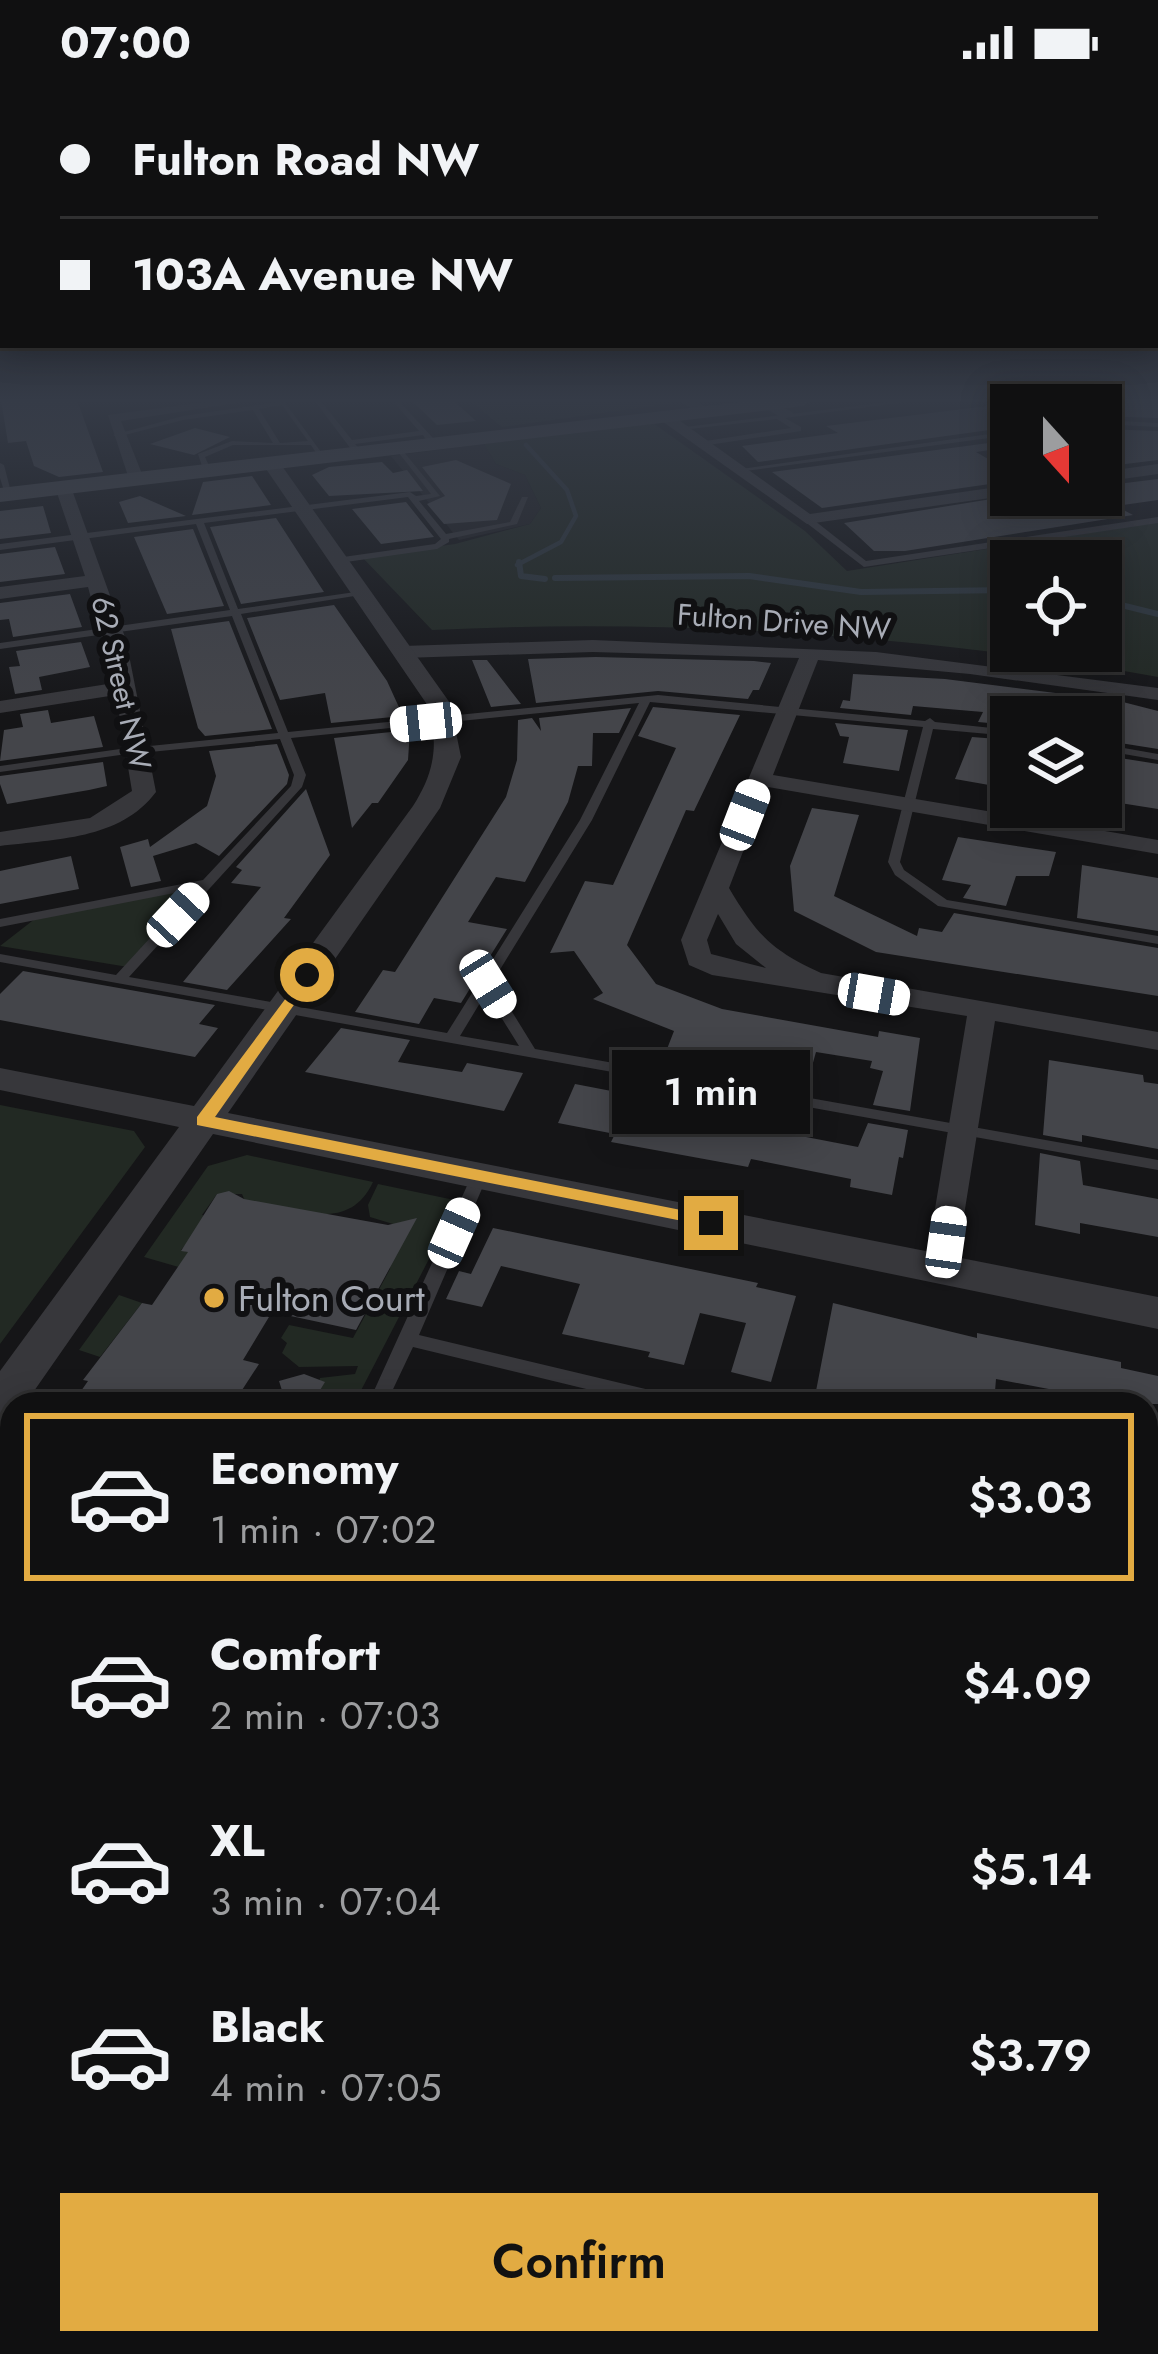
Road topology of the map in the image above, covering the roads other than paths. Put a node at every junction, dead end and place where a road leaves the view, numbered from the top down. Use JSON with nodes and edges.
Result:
{"nodes":[{"id":1,"x":70,"y":506,"type":"edge"},
{"id":2,"x":319,"y":506,"type":"edge"},
{"id":3,"x":420,"y":506,"type":"edge"},
{"id":4,"x":522,"y":506,"type":"edge"},
{"id":5,"x":788,"y":506,"type":"edge"},
{"id":6,"x":854,"y":506,"type":"edge"},
{"id":7,"x":877,"y":506,"type":"edge"},
{"id":8,"x":303,"y":508,"type":"junction"},
{"id":9,"x":801,"y":515,"type":"junction"},
{"id":10,"x":1158,"y":520,"type":"edge"},
{"id":11,"x":199,"y":522,"type":"junction"},
{"id":12,"x":81,"y":536,"type":"junction"},
{"id":13,"x":445,"y":537,"type":"junction"},
{"id":14,"x":0,"y":547,"type":"edge"},
{"id":15,"x":339,"y":560,"type":"junction"},
{"id":16,"x":97,"y":580,"type":"junction"},
{"id":17,"x":0,"y":593,"type":"edge"},
{"id":18,"x":362,"y":594,"type":"junction"},
{"id":19,"x":238,"y":612,"type":"junction"},
{"id":20,"x":114,"y":630,"type":"junction"},
{"id":21,"x":0,"y":646,"type":"edge"},
{"id":22,"x":403,"y":652,"type":"junction"},
{"id":23,"x":811,"y":652,"type":"junction"},
{"id":24,"x":125,"y":687,"type":"junction"},
{"id":25,"x":1158,"y":694,"type":"edge"},
{"id":26,"x":646,"y":699,"type":"junction"},
{"id":27,"x":0,"y":707,"type":"edge"},
{"id":28,"x":788,"y":709,"type":"junction"},
{"id":29,"x":446,"y":720,"type":"junction"},
{"id":30,"x":931,"y":722,"type":"junction"},
{"id":31,"x":990,"y":731,"type":"edge"},
{"id":32,"x":289,"y":737,"type":"junction"},
{"id":33,"x":138,"y":751,"type":"junction"},
{"id":34,"x":1122,"y":751,"type":"edge"},
{"id":35,"x":1158,"y":757,"type":"edge"},
{"id":36,"x":0,"y":769,"type":"edge"},
{"id":37,"x":759,"y":779,"type":"junction"},
{"id":38,"x":908,"y":804,"type":"junction"},
{"id":39,"x":0,"y":839,"type":"edge"},
{"id":40,"x":1158,"y":848,"type":"edge"},
{"id":41,"x":208,"y":883,"type":"junction"},
{"id":42,"x":716,"y":888,"type":"junction"},
{"id":43,"x":0,"y":922,"type":"edge"},
{"id":44,"x":1158,"y":940,"type":"edge"},
{"id":45,"x":0,"y":958,"type":"edge"},
{"id":46,"x":120,"y":979,"type":"junction"},
{"id":47,"x":488,"y":984,"type":"junction"},
{"id":48,"x":838,"y":988,"type":"junction"},
{"id":49,"x":283,"y":1009,"type":"junction"},
{"id":50,"x":982,"y":1012,"type":"junction"},
{"id":51,"x":452,"y":1037,"type":"junction"},
{"id":52,"x":1158,"y":1041,"type":"edge"},
{"id":53,"x":530,"y":1052,"type":"junction"},
{"id":54,"x":0,"y":1079,"type":"edge"},
{"id":55,"x":203,"y":1121,"type":"junction"},
{"id":56,"x":962,"y":1130,"type":"junction"},
{"id":57,"x":1158,"y":1165,"type":"edge"},
{"id":58,"x":479,"y":1177,"type":"junction"},
{"id":59,"x":942,"y":1270,"type":"junction"},
{"id":60,"x":1158,"y":1313,"type":"edge"},
{"id":61,"x":408,"y":1339,"type":"junction"},
{"id":62,"x":9,"y":1392,"type":"edge"},
{"id":63,"x":382,"y":1392,"type":"edge"},
{"id":64,"x":629,"y":1392,"type":"edge"}],
"edges":[{"from":1,"to":12,"type":"street","name":"62 Street NW"},
{"from":2,"to":8,"type":"lane"},
{"from":3,"to":13,"type":"lane"},
{"from":4,"to":13,"type":"lane"},
{"from":5,"to":9,"type":"street"},
{"from":6,"to":9,"type":"street"},
{"from":7,"to":9,"type":"street"},
{"from":8,"to":11,"type":"lane"},
{"from":8,"to":15,"type":"street"},
{"from":9,"to":10,"type":"lane"},
{"from":11,"to":12,"type":"lane"},
{"from":11,"to":19,"type":"lane"},
{"from":12,"to":14,"type":"lane"},
{"from":12,"to":16,"type":"street","name":"62 Street NW"},
{"from":13,"to":15,"type":"lane"},
{"from":15,"to":18,"type":"street"},
{"from":16,"to":17,"type":"street"},
{"from":16,"to":20,"type":"street","name":"62 Street NW"},
{"from":18,"to":19,"type":"lane"},
{"from":18,"to":22,"type":"street"},
{"from":19,"to":20,"type":"lane"},
{"from":19,"to":32,"type":"lane"},
{"from":20,"to":21,"type":"lane"},
{"from":20,"to":24,"type":"street","name":"62 Street NW"},
{"from":22,"to":23,"type":"street","name":"Fulton Drive NW"},
{"from":22,"to":29,"type":"street"},
{"from":23,"to":25,"type":"street","name":"Fulton Drive NW"},
{"from":23,"to":28,"type":"street"},
{"from":24,"to":27,"type":"street"},
{"from":24,"to":33,"type":"street","name":"62 Street NW"},
{"from":26,"to":28,"type":"lane"},
{"from":26,"to":29,"type":"lane"},
{"from":26,"to":47,"type":"lane"},
{"from":28,"to":30,"type":"lane"},
{"from":28,"to":37,"type":"street"},
{"from":29,"to":32,"type":"lane"},
{"from":29,"to":49,"type":"street"},
{"from":30,"to":31,"type":"lane"},
{"from":30,"to":38,"type":"lane"},
{"from":32,"to":33,"type":"lane"},
{"from":32,"to":41,"type":"lane"},
{"from":33,"to":36,"type":"lane"},
{"from":33,"to":39,"type":"street","name":"62 Street NW"},
{"from":34,"to":35,"type":"lane"},
{"from":37,"to":38,"type":"street"},
{"from":37,"to":42,"type":"street"},
{"from":38,"to":40,"type":"street"},
{"from":38,"to":44,"type":"lane"},
{"from":41,"to":43,"type":"lane"},
{"from":41,"to":46,"type":"lane"},
{"from":42,"to":48,"type":"street"},
{"from":42,"to":48,"type":"street"},
{"from":45,"to":46,"type":"lane"},
{"from":46,"to":49,"type":"lane"},
{"from":47,"to":51,"type":"lane"},
{"from":47,"to":53,"type":"lane"},
{"from":48,"to":50,"type":"street"},
{"from":49,"to":51,"type":"lane"},
{"from":49,"to":55,"type":"street"},
{"from":50,"to":52,"type":"street"},
{"from":50,"to":56,"type":"street"},
{"from":51,"to":53,"type":"lane"},
{"from":53,"to":56,"type":"lane"},
{"from":54,"to":55,"type":"street"},
{"from":55,"to":58,"type":"street"},
{"from":55,"to":62,"type":"street"},
{"from":56,"to":57,"type":"lane"},
{"from":56,"to":59,"type":"street"},
{"from":58,"to":59,"type":"street"},
{"from":58,"to":61,"type":"lane"},
{"from":59,"to":60,"type":"street"},
{"from":61,"to":63,"type":"lane"},
{"from":61,"to":64,"type":"lane"}]}
